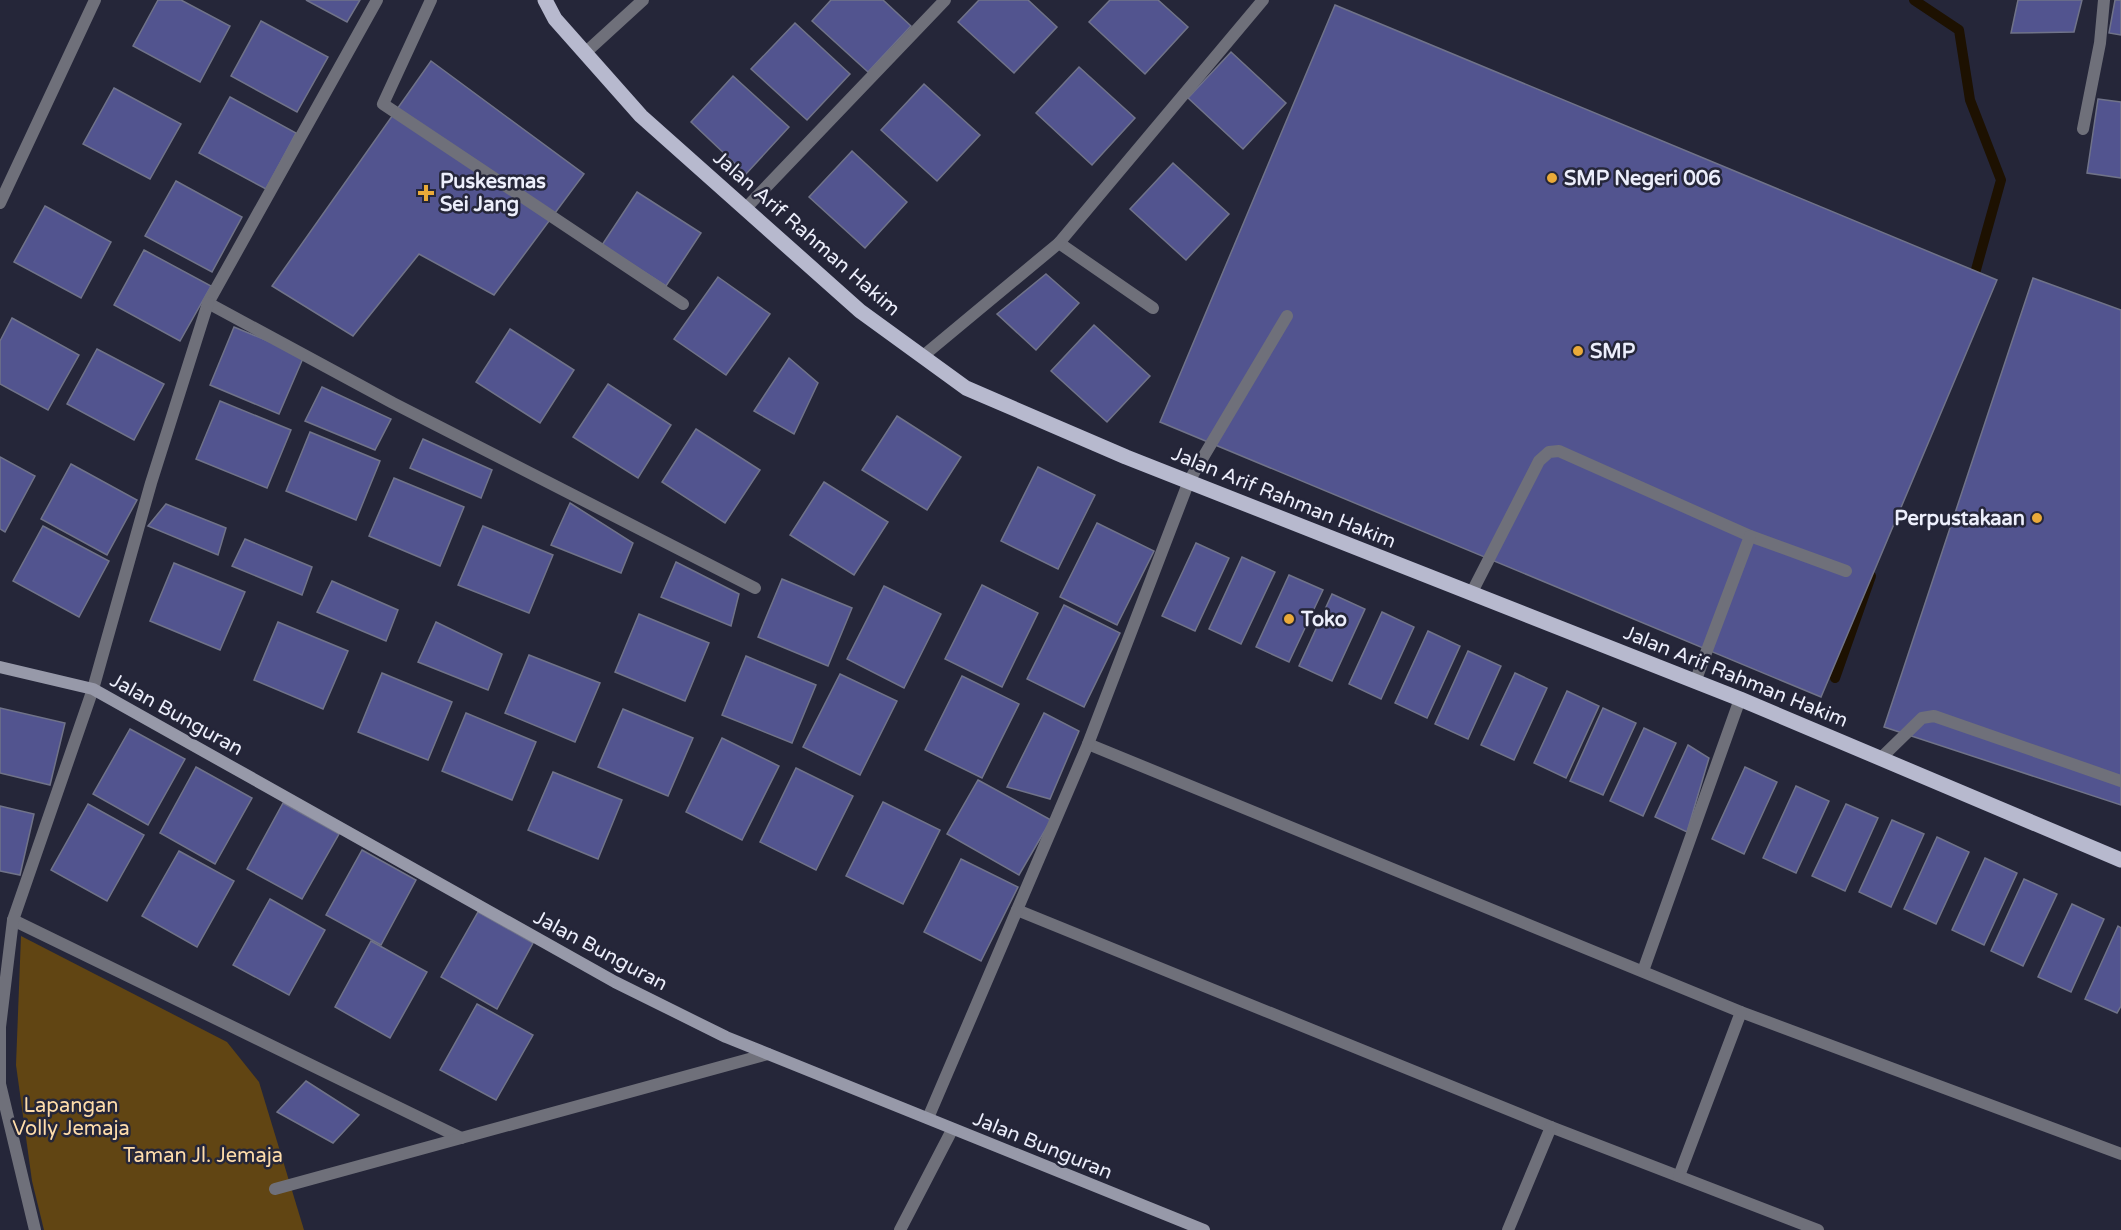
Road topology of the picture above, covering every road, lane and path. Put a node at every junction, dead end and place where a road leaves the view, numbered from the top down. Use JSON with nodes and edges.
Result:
{"nodes":[{"id":1,"x":95,"y":0,"type":"edge"},
{"id":2,"x":377,"y":0,"type":"edge"},
{"id":3,"x":431,"y":0,"type":"edge"},
{"id":4,"x":545,"y":0,"type":"edge"},
{"id":5,"x":643,"y":0,"type":"edge"},
{"id":6,"x":945,"y":0,"type":"edge"},
{"id":7,"x":1263,"y":0,"type":"edge"},
{"id":8,"x":2104,"y":0,"type":"edge"},
{"id":9,"x":585,"y":53,"type":"junction"},
{"id":10,"x":2083,"y":129,"type":"dead end"},
{"id":11,"x":0,"y":203,"type":"edge"},
{"id":12,"x":744,"y":209,"type":"junction"},
{"id":13,"x":1059,"y":243,"type":"junction"},
{"id":14,"x":208,"y":303,"type":"junction"},
{"id":15,"x":683,"y":304,"type":"dead end"},
{"id":16,"x":1153,"y":308,"type":"dead end"},
{"id":17,"x":1287,"y":316,"type":"dead end"},
{"id":18,"x":923,"y":356,"type":"junction"},
{"id":19,"x":1189,"y":482,"type":"junction"},
{"id":20,"x":1750,"y":536,"type":"junction"},
{"id":21,"x":1846,"y":571,"type":"dead end"},
{"id":22,"x":755,"y":588,"type":"dead end"},
{"id":23,"x":1471,"y":594,"type":"junction"},
{"id":24,"x":0,"y":667,"type":"edge"},
{"id":25,"x":1695,"y":682,"type":"junction"},
{"id":26,"x":93,"y":689,"type":"junction"},
{"id":27,"x":1740,"y":699,"type":"junction"},
{"id":28,"x":1088,"y":744,"type":"junction"},
{"id":29,"x":1882,"y":757,"type":"junction"},
{"id":30,"x":2121,"y":782,"type":"edge"},
{"id":31,"x":2121,"y":860,"type":"edge"},
{"id":32,"x":1017,"y":910,"type":"junction"},
{"id":33,"x":13,"y":920,"type":"junction"},
{"id":34,"x":1643,"y":971,"type":"junction"},
{"id":35,"x":1741,"y":1012,"type":"junction"},
{"id":36,"x":768,"y":1054,"type":"junction"},
{"id":37,"x":928,"y":1118,"type":"junction"},
{"id":38,"x":1551,"y":1127,"type":"junction"},
{"id":39,"x":952,"y":1130,"type":"junction"},
{"id":40,"x":461,"y":1138,"type":"junction"},
{"id":41,"x":2121,"y":1154,"type":"edge"},
{"id":42,"x":1679,"y":1176,"type":"junction"},
{"id":43,"x":275,"y":1189,"type":"dead end"},
{"id":44,"x":35,"y":1230,"type":"edge"},
{"id":45,"x":900,"y":1230,"type":"edge"},
{"id":46,"x":1204,"y":1230,"type":"edge"},
{"id":47,"x":1508,"y":1230,"type":"edge"},
{"id":48,"x":1818,"y":1230,"type":"edge"}],
"edges":[{"from":1,"to":11,"type":"street"},
{"from":2,"to":14,"type":"street"},
{"from":3,"to":15,"type":"street"},
{"from":4,"to":9,"type":"main road","name":"Jalan Arif Rahman Hakim"},
{"from":5,"to":9,"type":"street"},
{"from":6,"to":12,"type":"street"},
{"from":7,"to":13,"type":"street"},
{"from":8,"to":10,"type":"street"},
{"from":9,"to":12,"type":"main road","name":"Jalan Arif Rahman Hakim"},
{"from":12,"to":18,"type":"main road","name":"Jalan Arif Rahman Hakim"},
{"from":13,"to":16,"type":"street"},
{"from":13,"to":18,"type":"street"},
{"from":14,"to":22,"type":"street"},
{"from":14,"to":26,"type":"street"},
{"from":17,"to":19,"type":"street"},
{"from":18,"to":19,"type":"main road","name":"Jalan Arif Rahman Hakim"},
{"from":19,"to":23,"type":"main road","name":"Jalan Arif Rahman Hakim"},
{"from":19,"to":28,"type":"street"},
{"from":20,"to":21,"type":"street"},
{"from":20,"to":23,"type":"street"},
{"from":20,"to":25,"type":"street"},
{"from":23,"to":25,"type":"main road","name":"Jalan Arif Rahman Hakim"},
{"from":24,"to":26,"type":"street","name":"Jalan Bunguran"},
{"from":25,"to":27,"type":"main road","name":"Jalan Arif Rahman Hakim"},
{"from":26,"to":33,"type":"street"},
{"from":26,"to":36,"type":"street","name":"Jalan Bunguran"},
{"from":27,"to":29,"type":"main road","name":"Jalan Arif Rahman Hakim"},
{"from":27,"to":34,"type":"street"},
{"from":28,"to":32,"type":"street"},
{"from":28,"to":34,"type":"street"},
{"from":29,"to":30,"type":"street"},
{"from":29,"to":31,"type":"main road","name":"Jalan Arif Rahman Hakim"},
{"from":32,"to":37,"type":"street"},
{"from":32,"to":38,"type":"street"},
{"from":33,"to":40,"type":"street"},
{"from":33,"to":44,"type":"street"},
{"from":34,"to":35,"type":"street"},
{"from":35,"to":41,"type":"street"},
{"from":35,"to":42,"type":"street"},
{"from":36,"to":37,"type":"street","name":"Jalan Bunguran"},
{"from":36,"to":40,"type":"street"},
{"from":37,"to":39,"type":"street","name":"Jalan Bunguran"},
{"from":38,"to":42,"type":"street"},
{"from":38,"to":47,"type":"street"},
{"from":39,"to":45,"type":"street"},
{"from":39,"to":46,"type":"street","name":"Jalan Bunguran"},
{"from":40,"to":43,"type":"street"},
{"from":42,"to":48,"type":"street"}]}
